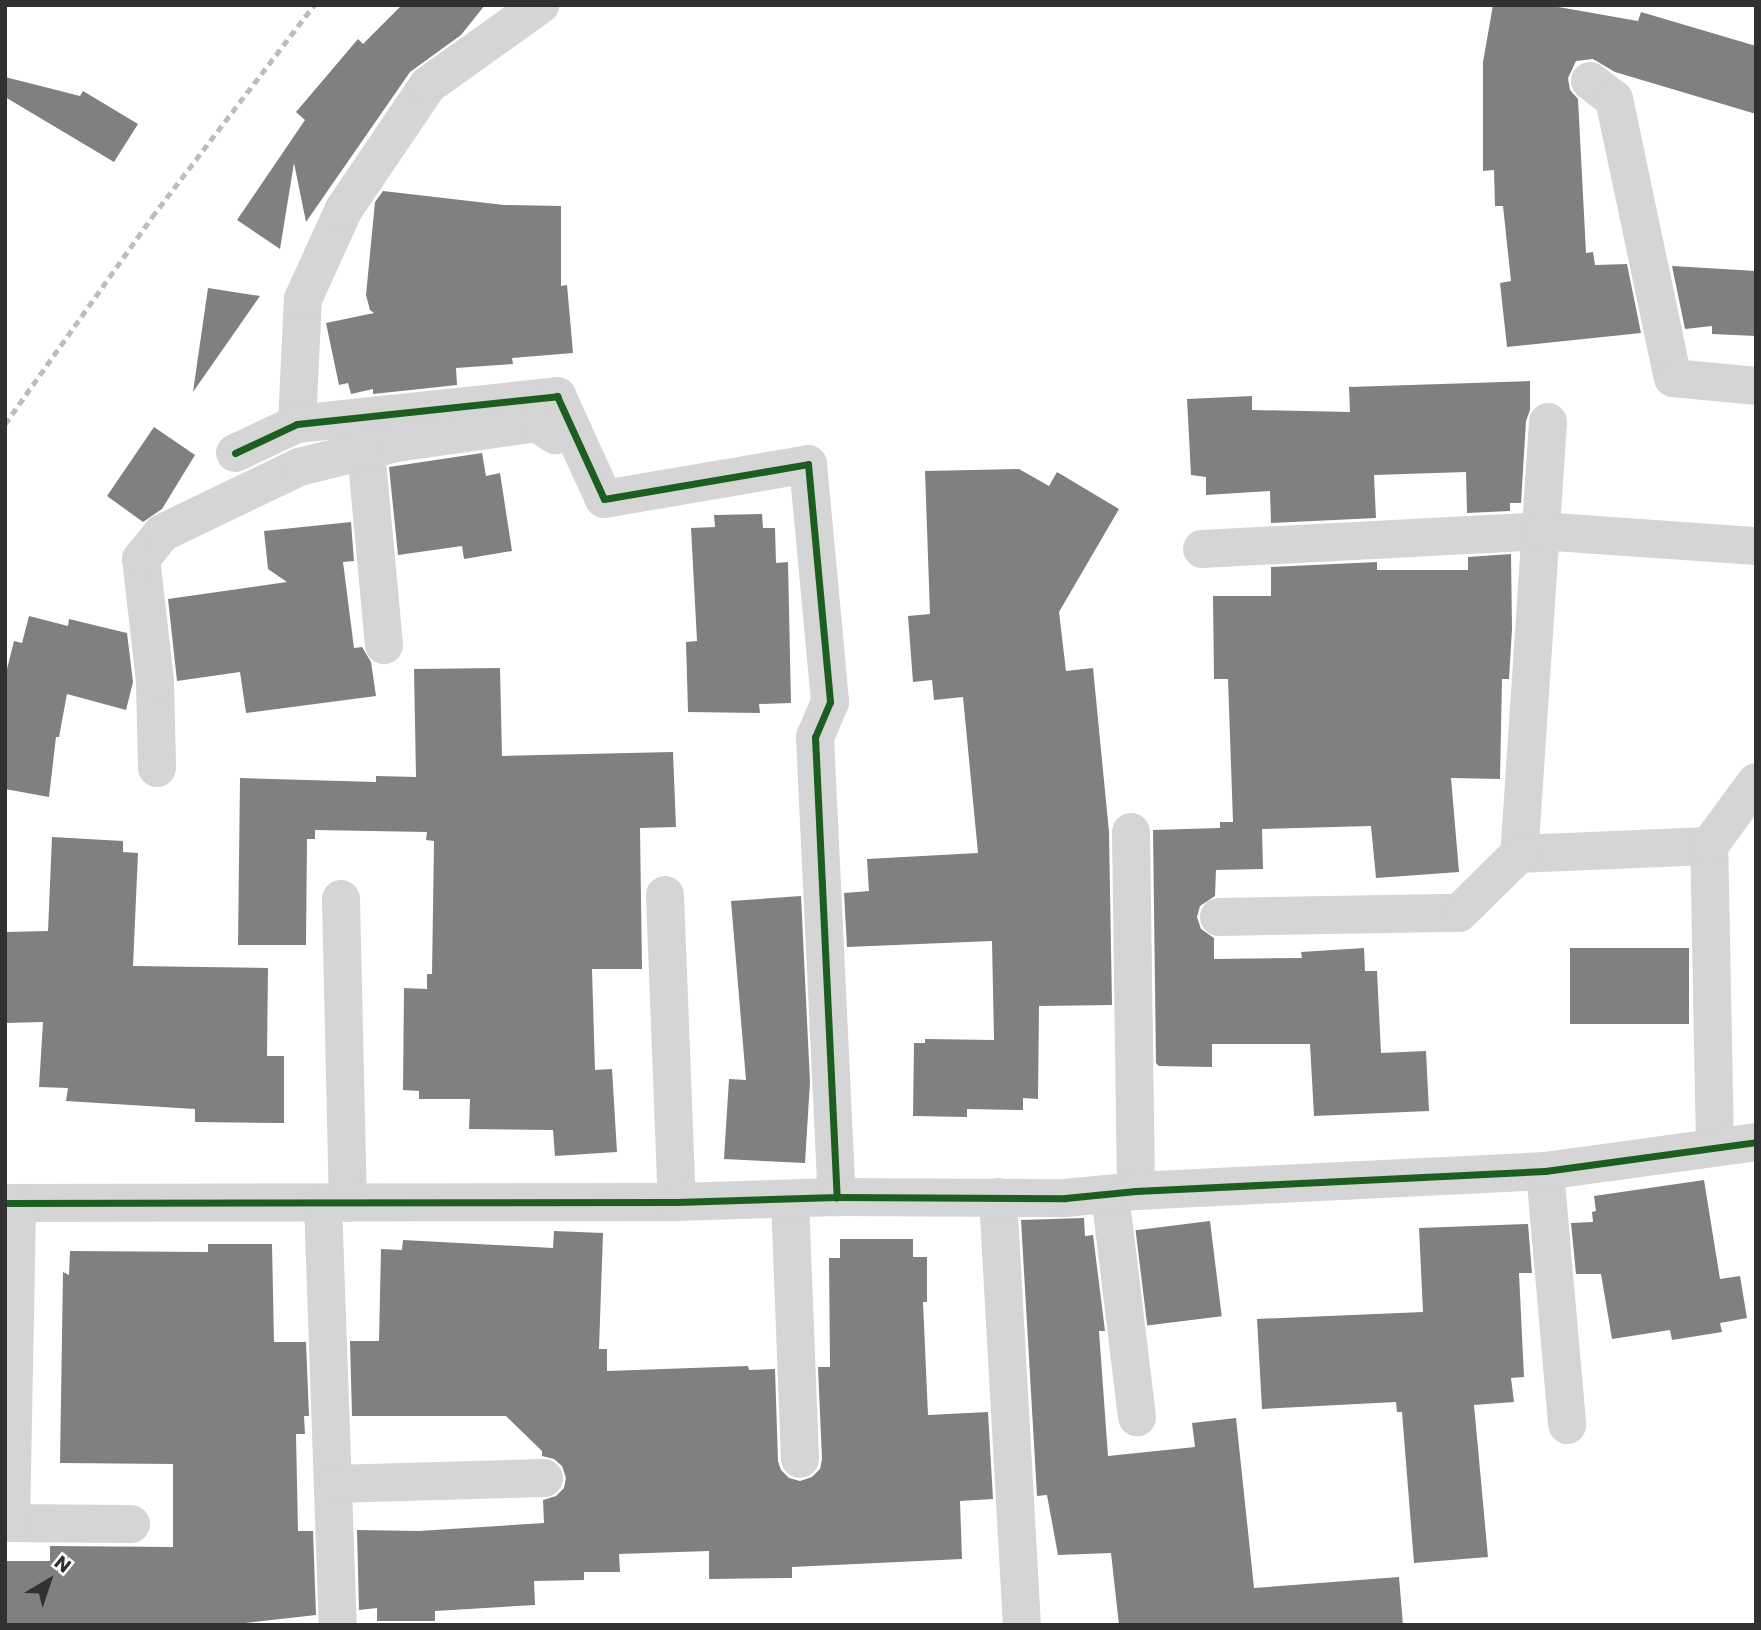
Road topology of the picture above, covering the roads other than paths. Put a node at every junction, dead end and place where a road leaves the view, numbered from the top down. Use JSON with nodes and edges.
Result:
{"nodes":[{"id":1,"x":540,"y":5,"type":"edge"},
{"id":2,"x":1590,"y":81,"type":"dead end"},
{"id":3,"x":1756,"y":386,"type":"edge"},
{"id":4,"x":1548,"y":422,"type":"dead end"},
{"id":5,"x":297,"y":424,"type":"junction"},
{"id":6,"x":366,"y":451,"type":"junction"},
{"id":7,"x":235,"y":453,"type":"dead end"},
{"id":8,"x":584,"y":455,"type":"junction"},
{"id":9,"x":1540,"y":531,"type":"junction"},
{"id":10,"x":1756,"y":546,"type":"edge"},
{"id":11,"x":1202,"y":549,"type":"dead end"},
{"id":12,"x":384,"y":645,"type":"dead end"},
{"id":13,"x":157,"y":768,"type":"dead end"},
{"id":14,"x":1756,"y":782,"type":"edge"},
{"id":15,"x":1131,"y":832,"type":"dead end"},
{"id":16,"x":1709,"y":846,"type":"junction"},
{"id":17,"x":1519,"y":854,"type":"junction"},
{"id":18,"x":666,"y":895,"type":"dead end"},
{"id":19,"x":341,"y":899,"type":"dead end"},
{"id":20,"x":1219,"y":917,"type":"dead end"},
{"id":21,"x":1756,"y":1142,"type":"edge"},
{"id":22,"x":1715,"y":1147,"type":"junction"},
{"id":23,"x":1545,"y":1171,"type":"junction"},
{"id":24,"x":1123,"y":1192,"type":"junction"},
{"id":25,"x":837,"y":1197,"type":"junction"},
{"id":26,"x":998,"y":1197,"type":"junction"},
{"id":27,"x":790,"y":1199,"type":"junction"},
{"id":28,"x":677,"y":1202,"type":"junction"},
{"id":29,"x":11,"y":1203,"type":"edge"},
{"id":30,"x":336,"y":1203,"type":"junction"},
{"id":31,"x":1137,"y":1417,"type":"dead end"},
{"id":32,"x":1567,"y":1425,"type":"dead end"},
{"id":33,"x":800,"y":1459,"type":"dead end"},
{"id":34,"x":544,"y":1478,"type":"dead end"},
{"id":35,"x":333,"y":1484,"type":"junction"},
{"id":36,"x":8,"y":1523,"type":"edge"},
{"id":37,"x":131,"y":1524,"type":"dead end"},
{"id":38,"x":338,"y":1625,"type":"edge"},
{"id":39,"x":1022,"y":1625,"type":"edge"}],
"edges":[{"from":1,"to":5,"type":"street"},
{"from":2,"to":3,"type":"street"},
{"from":4,"to":9,"type":"street"},
{"from":5,"to":7,"type":"street"},
{"from":5,"to":8,"type":"street"},
{"from":6,"to":8,"type":"street"},
{"from":6,"to":12,"type":"street"},
{"from":6,"to":13,"type":"street"},
{"from":8,"to":25,"type":"street"},
{"from":9,"to":10,"type":"street"},
{"from":9,"to":11,"type":"street"},
{"from":9,"to":17,"type":"street"},
{"from":14,"to":16,"type":"street"},
{"from":15,"to":24,"type":"street"},
{"from":16,"to":17,"type":"street"},
{"from":16,"to":22,"type":"street"},
{"from":17,"to":20,"type":"street"},
{"from":18,"to":28,"type":"street"},
{"from":19,"to":30,"type":"street"},
{"from":21,"to":22,"type":"street"},
{"from":22,"to":23,"type":"street"},
{"from":23,"to":24,"type":"street"},
{"from":23,"to":32,"type":"street"},
{"from":24,"to":26,"type":"street"},
{"from":24,"to":31,"type":"street"},
{"from":25,"to":26,"type":"street"},
{"from":25,"to":27,"type":"street"},
{"from":26,"to":39,"type":"street"},
{"from":27,"to":28,"type":"street"},
{"from":27,"to":33,"type":"street"},
{"from":28,"to":30,"type":"street"},
{"from":29,"to":30,"type":"street"},
{"from":29,"to":36,"type":"street"},
{"from":30,"to":35,"type":"street"},
{"from":34,"to":35,"type":"street"},
{"from":35,"to":38,"type":"street"},
{"from":36,"to":37,"type":"street"}]}
